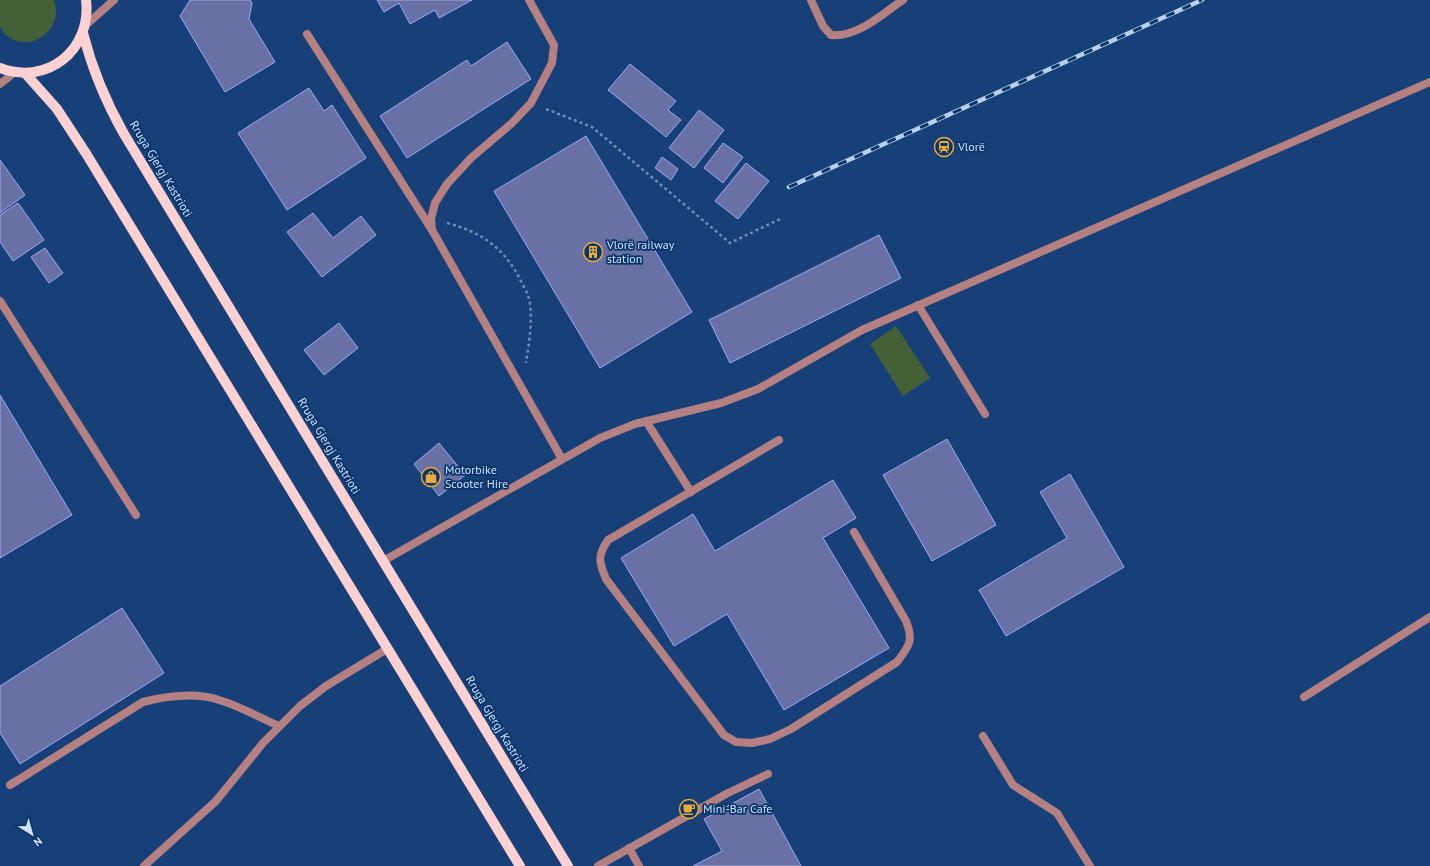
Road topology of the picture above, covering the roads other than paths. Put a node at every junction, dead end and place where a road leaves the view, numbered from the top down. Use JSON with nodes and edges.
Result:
{"nodes":[{"id":1,"x":86,"y":0,"type":"edge"},
{"id":2,"x":114,"y":0,"type":"edge"},
{"id":3,"x":529,"y":0,"type":"edge"},
{"id":4,"x":812,"y":0,"type":"edge"},
{"id":5,"x":903,"y":0,"type":"edge"},
{"id":6,"x":84,"y":29,"type":"junction"},
{"id":7,"x":307,"y":34,"type":"dead end"},
{"id":8,"x":0,"y":68,"type":"edge"},
{"id":9,"x":20,"y":73,"type":"junction"},
{"id":10,"x":1430,"y":82,"type":"edge"},
{"id":11,"x":0,"y":84,"type":"edge"},
{"id":12,"x":432,"y":230,"type":"junction"},
{"id":13,"x":1,"y":305,"type":"edge"},
{"id":14,"x":918,"y":305,"type":"junction"},
{"id":15,"x":985,"y":414,"type":"dead end"},
{"id":16,"x":646,"y":421,"type":"junction"},
{"id":17,"x":779,"y":440,"type":"dead end"},
{"id":18,"x":562,"y":459,"type":"junction"},
{"id":19,"x":691,"y":492,"type":"junction"},
{"id":20,"x":136,"y":516,"type":"dead end"},
{"id":21,"x":854,"y":532,"type":"dead end"},
{"id":22,"x":383,"y":561,"type":"junction"},
{"id":23,"x":1430,"y":617,"type":"edge"},
{"id":24,"x":387,"y":649,"type":"junction"},
{"id":25,"x":1304,"y":697,"type":"dead end"},
{"id":26,"x":279,"y":726,"type":"junction"},
{"id":27,"x":984,"y":736,"type":"dead end"},
{"id":28,"x":768,"y":774,"type":"dead end"},
{"id":29,"x":10,"y":784,"type":"dead end"},
{"id":30,"x":629,"y":848,"type":"junction"},
{"id":31,"x":144,"y":866,"type":"edge"},
{"id":32,"x":520,"y":866,"type":"edge"},
{"id":33,"x":568,"y":866,"type":"edge"},
{"id":34,"x":598,"y":866,"type":"edge"},
{"id":35,"x":639,"y":866,"type":"edge"},
{"id":36,"x":1090,"y":866,"type":"edge"}],
"edges":[{"from":1,"to":6,"type":"main road","name":"Rruga Gjergj Kastrioti"},
{"from":2,"to":6,"type":"street"},
{"from":3,"to":12,"type":"street"},
{"from":4,"to":5,"type":"street"},
{"from":6,"to":9,"type":"main road"},
{"from":6,"to":22,"type":"main road","name":"Rruga Gjergj Kastrioti"},
{"from":7,"to":12,"type":"street"},
{"from":8,"to":9,"type":"main road"},
{"from":9,"to":11,"type":"street"},
{"from":9,"to":24,"type":"main road"},
{"from":10,"to":14,"type":"street"},
{"from":12,"to":18,"type":"street"},
{"from":13,"to":20,"type":"street"},
{"from":14,"to":15,"type":"street"},
{"from":14,"to":16,"type":"street"},
{"from":16,"to":18,"type":"street"},
{"from":16,"to":19,"type":"street"},
{"from":17,"to":19,"type":"street"},
{"from":18,"to":22,"type":"street"},
{"from":19,"to":21,"type":"street"},
{"from":22,"to":33,"type":"main road","name":"Rruga Gjergj Kastrioti"},
{"from":23,"to":25,"type":"street"},
{"from":24,"to":26,"type":"street"},
{"from":24,"to":32,"type":"main road"},
{"from":26,"to":29,"type":"street"},
{"from":26,"to":31,"type":"street"},
{"from":27,"to":36,"type":"street"},
{"from":28,"to":30,"type":"street"},
{"from":30,"to":34,"type":"street"},
{"from":30,"to":35,"type":"street"}]}
